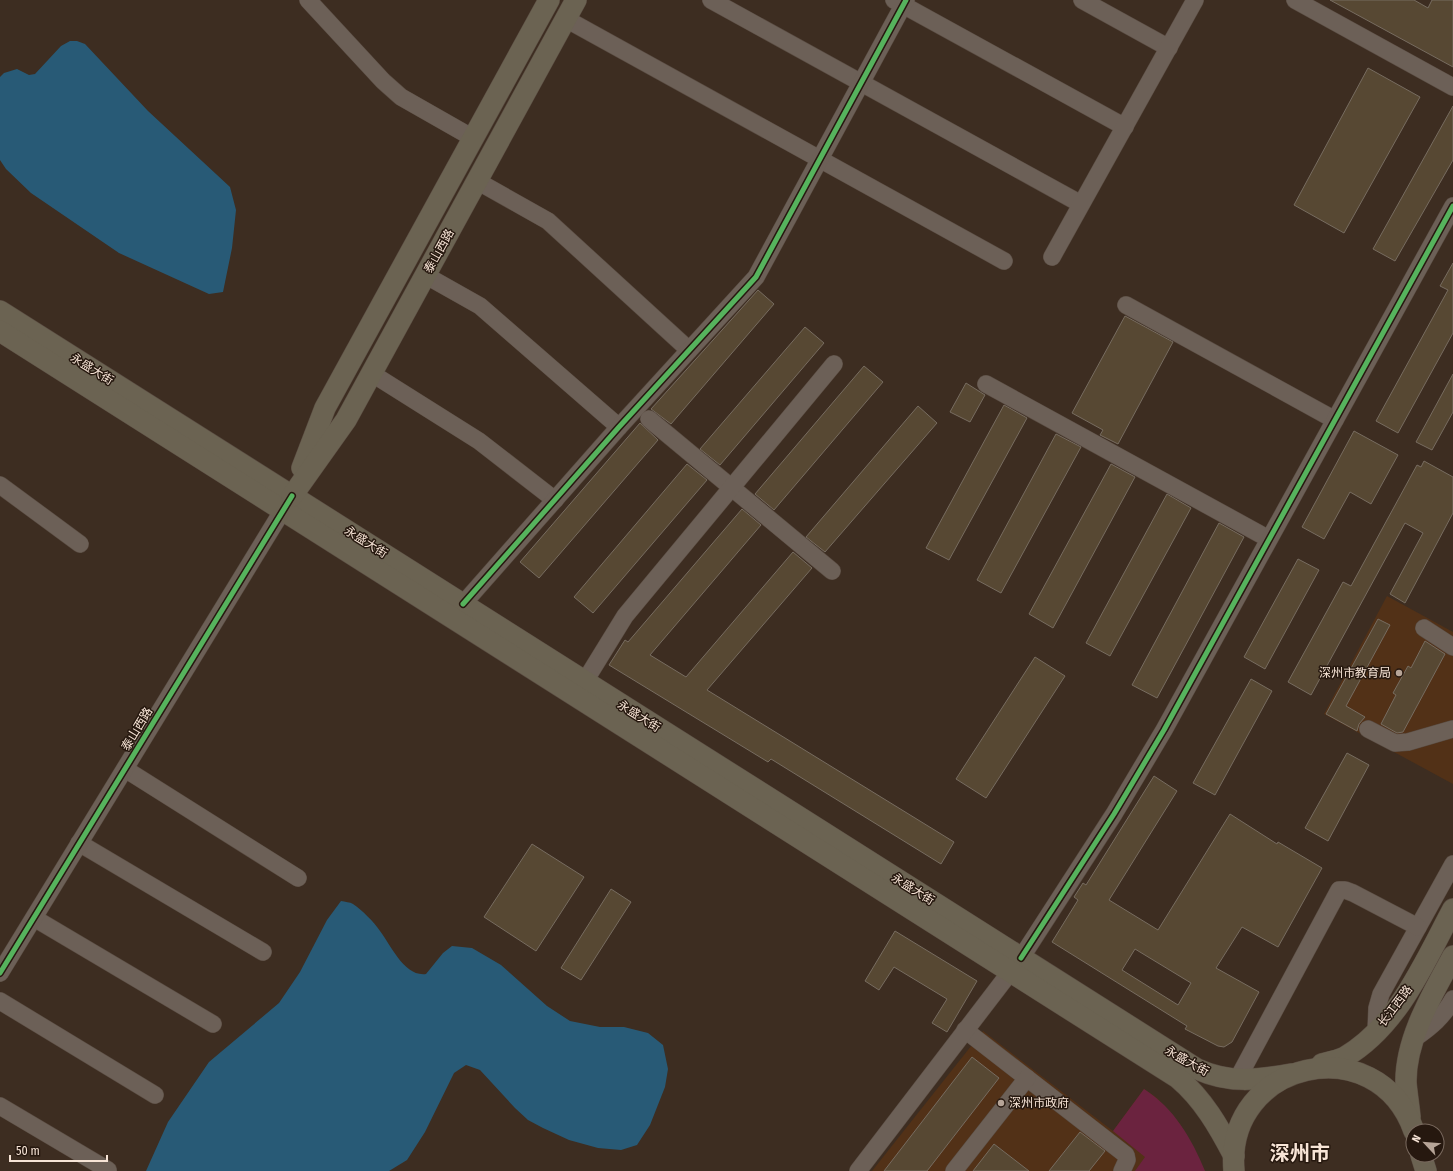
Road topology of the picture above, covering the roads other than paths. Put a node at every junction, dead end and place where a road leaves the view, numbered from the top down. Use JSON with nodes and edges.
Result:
{"nodes":[{"id":1,"x":308,"y":0,"type":"edge"},
{"id":2,"x":549,"y":0,"type":"edge"},
{"id":3,"x":576,"y":0,"type":"edge"},
{"id":4,"x":711,"y":0,"type":"edge"},
{"id":5,"x":1082,"y":0,"type":"edge"},
{"id":6,"x":1196,"y":0,"type":"edge"},
{"id":7,"x":1295,"y":0,"type":"edge"},
{"id":8,"x":901,"y":2,"type":"edge"},
{"id":9,"x":566,"y":19,"type":"junction"},
{"id":10,"x":1169,"y":48,"type":"junction"},
{"id":11,"x":861,"y":83,"type":"junction"},
{"id":12,"x":1453,"y":87,"type":"edge"},
{"id":13,"x":1125,"y":126,"type":"junction"},
{"id":14,"x":473,"y":138,"type":"junction"},
{"id":15,"x":820,"y":159,"type":"junction"},
{"id":16,"x":477,"y":181,"type":"junction"},
{"id":17,"x":1081,"y":204,"type":"junction"},
{"id":18,"x":1453,"y":206,"type":"edge"},
{"id":19,"x":1052,"y":257,"type":"dead end"},
{"id":20,"x":1004,"y":261,"type":"dead end"},
{"id":21,"x":425,"y":275,"type":"junction"},
{"id":22,"x":1126,"y":305,"type":"dead end"},
{"id":23,"x":0,"y":311,"type":"edge"},
{"id":24,"x":0,"y":331,"type":"edge"},
{"id":25,"x":689,"y":350,"type":"junction"},
{"id":26,"x":834,"y":364,"type":"dead end"},
{"id":27,"x":371,"y":373,"type":"junction"},
{"id":28,"x":986,"y":384,"type":"dead end"},
{"id":29,"x":649,"y":419,"type":"dead end"},
{"id":30,"x":1335,"y":420,"type":"junction"},
{"id":31,"x":619,"y":428,"type":"junction"},
{"id":32,"x":0,"y":485,"type":"edge"},
{"id":33,"x":732,"y":488,"type":"junction"},
{"id":34,"x":555,"y":500,"type":"junction"},
{"id":35,"x":288,"y":503,"type":"junction"},
{"id":36,"x":1269,"y":539,"type":"junction"},
{"id":37,"x":80,"y":544,"type":"dead end"},
{"id":38,"x":832,"y":571,"type":"dead end"},
{"id":39,"x":464,"y":604,"type":"junction"},
{"id":40,"x":1424,"y":628,"type":"dead end"},
{"id":41,"x":1453,"y":647,"type":"edge"},
{"id":42,"x":585,"y":681,"type":"junction"},
{"id":43,"x":1368,"y":729,"type":"dead end"},
{"id":44,"x":1453,"y":729,"type":"edge"},
{"id":45,"x":125,"y":769,"type":"junction"},
{"id":46,"x":79,"y":843,"type":"junction"},
{"id":47,"x":1453,"y":864,"type":"edge"},
{"id":48,"x":298,"y":878,"type":"dead end"},
{"id":49,"x":1453,"y":909,"type":"edge"},
{"id":50,"x":34,"y":918,"type":"junction"},
{"id":51,"x":1418,"y":927,"type":"junction"},
{"id":52,"x":263,"y":952,"type":"dead end"},
{"id":53,"x":1453,"y":956,"type":"edge"},
{"id":54,"x":1016,"y":964,"type":"junction"},
{"id":55,"x":0,"y":973,"type":"edge"},
{"id":56,"x":1453,"y":1000,"type":"edge"},
{"id":57,"x":0,"y":1001,"type":"edge"},
{"id":58,"x":214,"y":1024,"type":"dead end"},
{"id":59,"x":965,"y":1030,"type":"junction"},
{"id":60,"x":1376,"y":1031,"type":"junction"},
{"id":61,"x":1414,"y":1038,"type":"junction"},
{"id":62,"x":1299,"y":1072,"type":"junction"},
{"id":63,"x":1027,"y":1078,"type":"junction"},
{"id":64,"x":1237,"y":1080,"type":"junction"},
{"id":65,"x":155,"y":1094,"type":"dead end"},
{"id":66,"x":0,"y":1106,"type":"edge"},
{"id":67,"x":1411,"y":1123,"type":"edge"},
{"id":68,"x":1413,"y":1123,"type":"edge"},
{"id":69,"x":1234,"y":1164,"type":"edge"},
{"id":70,"x":108,"y":1170,"type":"edge"},
{"id":71,"x":858,"y":1171,"type":"edge"},
{"id":72,"x":954,"y":1171,"type":"edge"},
{"id":73,"x":1122,"y":1171,"type":"edge"}],
"edges":[{"from":1,"to":14,"type":"street"},
{"from":2,"to":14,"type":"main road","name":"泰山西路"},
{"from":3,"to":9,"type":"main road","name":"泰山西路"},
{"from":4,"to":11,"type":"street"},
{"from":5,"to":10,"type":"street"},
{"from":6,"to":10,"type":"street"},
{"from":7,"to":12,"type":"street"},
{"from":8,"to":11,"type":"street"},
{"from":8,"to":13,"type":"street"},
{"from":9,"to":15,"type":"street"},
{"from":9,"to":16,"type":"main road","name":"泰山西路"},
{"from":10,"to":13,"type":"street"},
{"from":11,"to":15,"type":"street"},
{"from":11,"to":17,"type":"street"},
{"from":13,"to":17,"type":"street"},
{"from":14,"to":35,"type":"main road","name":"泰山西路"},
{"from":15,"to":20,"type":"street"},
{"from":15,"to":25,"type":"street"},
{"from":16,"to":21,"type":"main road","name":"泰山西路"},
{"from":16,"to":25,"type":"street"},
{"from":17,"to":19,"type":"street"},
{"from":18,"to":30,"type":"street"},
{"from":21,"to":27,"type":"main road","name":"泰山西路"},
{"from":21,"to":31,"type":"street"},
{"from":22,"to":30,"type":"street"},
{"from":23,"to":35,"type":"main road","name":"永盛大街"},
{"from":24,"to":35,"type":"main road","name":"永盛大街"},
{"from":25,"to":31,"type":"street"},
{"from":26,"to":33,"type":"street"},
{"from":27,"to":34,"type":"street"},
{"from":27,"to":35,"type":"main road","name":"泰山西路"},
{"from":28,"to":36,"type":"street"},
{"from":29,"to":33,"type":"street"},
{"from":30,"to":36,"type":"street"},
{"from":31,"to":34,"type":"street"},
{"from":32,"to":37,"type":"street"},
{"from":33,"to":38,"type":"street"},
{"from":33,"to":42,"type":"street"},
{"from":34,"to":39,"type":"street"},
{"from":35,"to":39,"type":"main road","name":"永盛大街"},
{"from":35,"to":45,"type":"street","name":"泰山西路"},
{"from":35,"to":54,"type":"main road","name":"永盛大街"},
{"from":36,"to":54,"type":"street"},
{"from":39,"to":42,"type":"main road","name":"永盛大街"},
{"from":40,"to":41,"type":"street"},
{"from":42,"to":54,"type":"main road","name":"永盛大街"},
{"from":43,"to":44,"type":"street"},
{"from":45,"to":46,"type":"street","name":"泰山西路"},
{"from":45,"to":48,"type":"street"},
{"from":46,"to":50,"type":"street","name":"泰山西路"},
{"from":46,"to":52,"type":"street"},
{"from":47,"to":51,"type":"street"},
{"from":49,"to":60,"type":"main road","name":"长江西路"},
{"from":50,"to":55,"type":"street","name":"泰山西路"},
{"from":50,"to":58,"type":"street"},
{"from":51,"to":60,"type":"street"},
{"from":51,"to":64,"type":"street"},
{"from":53,"to":61,"type":"main road","name":"长江西路"},
{"from":54,"to":59,"type":"street"},
{"from":54,"to":64,"type":"main road","name":"永盛大街"},
{"from":54,"to":69,"type":"main road","name":"永盛大街"},
{"from":56,"to":61,"type":"street"},
{"from":57,"to":65,"type":"street"},
{"from":59,"to":63,"type":"street"},
{"from":59,"to":71,"type":"street"},
{"from":60,"to":62,"type":"main road","name":"长江西路"},
{"from":61,"to":68,"type":"main road","name":"长江西路"},
{"from":62,"to":64,"type":"main road","name":"永盛大街"},
{"from":62,"to":67,"type":"main road"},
{"from":62,"to":69,"type":"main road"},
{"from":63,"to":72,"type":"street"},
{"from":63,"to":73,"type":"street"},
{"from":66,"to":70,"type":"street"}]}
